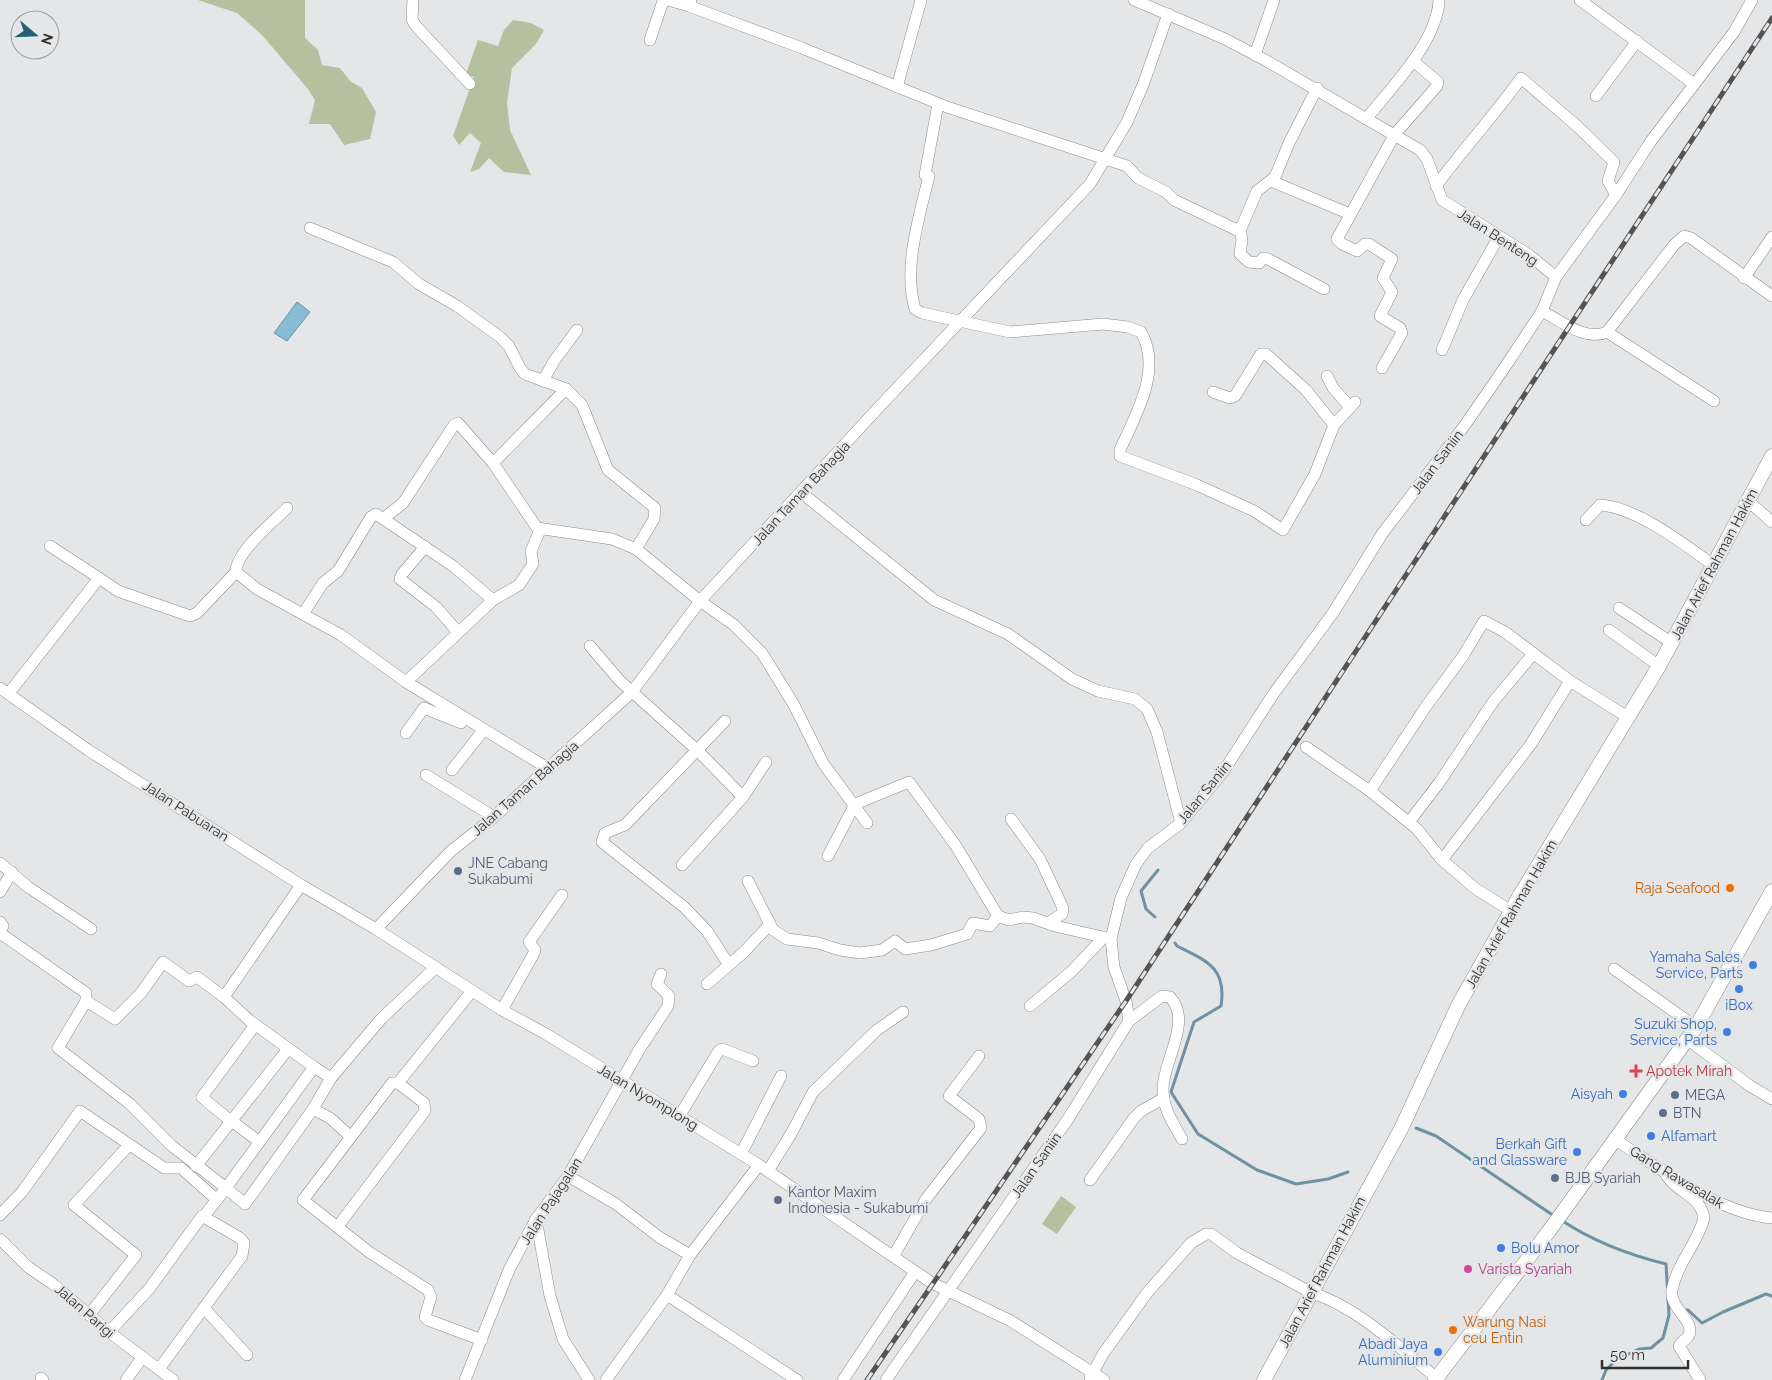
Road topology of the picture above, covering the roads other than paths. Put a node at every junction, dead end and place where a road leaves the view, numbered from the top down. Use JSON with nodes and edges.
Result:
{"nodes":[{"id":1,"x":413,"y":0,"type":"edge"},
{"id":2,"x":921,"y":0,"type":"edge"},
{"id":3,"x":1134,"y":0,"type":"edge"},
{"id":4,"x":1274,"y":0,"type":"edge"},
{"id":5,"x":1440,"y":0,"type":"edge"},
{"id":6,"x":1580,"y":0,"type":"edge"},
{"id":7,"x":1752,"y":0,"type":"edge"},
{"id":8,"x":690,"y":3,"type":"edge"},
{"id":9,"x":1168,"y":14,"type":"junction"},
{"id":10,"x":650,"y":40,"type":"dead end"},
{"id":11,"x":1637,"y":40,"type":"junction"},
{"id":12,"x":1255,"y":55,"type":"junction"},
{"id":13,"x":1413,"y":61,"type":"junction"},
{"id":14,"x":470,"y":84,"type":"dead end"},
{"id":15,"x":1694,"y":84,"type":"junction"},
{"id":16,"x":897,"y":87,"type":"junction"},
{"id":17,"x":1317,"y":88,"type":"junction"},
{"id":18,"x":1596,"y":96,"type":"dead end"},
{"id":19,"x":938,"y":104,"type":"junction"},
{"id":20,"x":1366,"y":119,"type":"junction"},
{"id":21,"x":1395,"y":134,"type":"junction"},
{"id":22,"x":1107,"y":158,"type":"junction"},
{"id":23,"x":1271,"y":181,"type":"junction"},
{"id":24,"x":1436,"y":186,"type":"junction"},
{"id":25,"x":1616,"y":195,"type":"junction"},
{"id":26,"x":1350,"y":214,"type":"junction"},
{"id":27,"x":310,"y":228,"type":"dead end"},
{"id":28,"x":1240,"y":229,"type":"junction"},
{"id":29,"x":1772,"y":237,"type":"edge"},
{"id":30,"x":1498,"y":238,"type":"junction"},
{"id":31,"x":1556,"y":277,"type":"junction"},
{"id":32,"x":1744,"y":278,"type":"junction"},
{"id":33,"x":1324,"y":289,"type":"dead end"},
{"id":34,"x":1772,"y":296,"type":"edge"},
{"id":35,"x":1542,"y":311,"type":"junction"},
{"id":36,"x":960,"y":321,"type":"junction"},
{"id":37,"x":577,"y":330,"type":"dead end"},
{"id":38,"x":1607,"y":332,"type":"junction"},
{"id":39,"x":1442,"y":350,"type":"dead end"},
{"id":40,"x":1382,"y":368,"type":"dead end"},
{"id":41,"x":1327,"y":376,"type":"dead end"},
{"id":42,"x":543,"y":380,"type":"junction"},
{"id":43,"x":566,"y":389,"type":"junction"},
{"id":44,"x":1214,"y":392,"type":"dead end"},
{"id":45,"x":1714,"y":401,"type":"dead end"},
{"id":46,"x":1334,"y":425,"type":"junction"},
{"id":47,"x":1772,"y":456,"type":"edge"},
{"id":48,"x":493,"y":463,"type":"junction"},
{"id":49,"x":802,"y":493,"type":"junction"},
{"id":50,"x":1747,"y":500,"type":"junction"},
{"id":51,"x":287,"y":508,"type":"dead end"},
{"id":52,"x":384,"y":518,"type":"junction"},
{"id":53,"x":1586,"y":520,"type":"dead end"},
{"id":54,"x":1772,"y":522,"type":"edge"},
{"id":55,"x":540,"y":530,"type":"junction"},
{"id":56,"x":50,"y":546,"type":"dead end"},
{"id":57,"x":425,"y":547,"type":"junction"},
{"id":58,"x":636,"y":549,"type":"junction"},
{"id":59,"x":1713,"y":565,"type":"junction"},
{"id":60,"x":236,"y":572,"type":"junction"},
{"id":61,"x":99,"y":578,"type":"junction"},
{"id":62,"x":493,"y":600,"type":"junction"},
{"id":63,"x":700,"y":601,"type":"junction"},
{"id":64,"x":1619,"y":608,"type":"dead end"},
{"id":65,"x":303,"y":614,"type":"junction"},
{"id":66,"x":1609,"y":630,"type":"dead end"},
{"id":67,"x":458,"y":632,"type":"junction"},
{"id":68,"x":1672,"y":643,"type":"junction"},
{"id":69,"x":590,"y":646,"type":"dead end"},
{"id":70,"x":1533,"y":654,"type":"junction"},
{"id":71,"x":1659,"y":666,"type":"junction"},
{"id":72,"x":1570,"y":681,"type":"junction"},
{"id":73,"x":406,"y":682,"type":"junction"},
{"id":74,"x":4,"y":690,"type":"edge"},
{"id":75,"x":632,"y":692,"type":"junction"},
{"id":76,"x":1629,"y":718,"type":"junction"},
{"id":77,"x":725,"y":721,"type":"dead end"},
{"id":78,"x":482,"y":732,"type":"junction"},
{"id":79,"x":406,"y":733,"type":"dead end"},
{"id":80,"x":1306,"y":747,"type":"dead end"},
{"id":81,"x":698,"y":751,"type":"junction"},
{"id":82,"x":766,"y":762,"type":"dead end"},
{"id":83,"x":452,"y":770,"type":"dead end"},
{"id":84,"x":547,"y":771,"type":"junction"},
{"id":85,"x":426,"y":775,"type":"dead end"},
{"id":86,"x":1370,"y":791,"type":"junction"},
{"id":87,"x":743,"y":797,"type":"junction"},
{"id":88,"x":855,"y":804,"type":"junction"},
{"id":89,"x":494,"y":817,"type":"junction"},
{"id":90,"x":1011,"y":820,"type":"dead end"},
{"id":91,"x":1181,"y":822,"type":"junction"},
{"id":92,"x":1409,"y":822,"type":"junction"},
{"id":93,"x":867,"y":823,"type":"dead end"},
{"id":94,"x":828,"y":856,"type":"dead end"},
{"id":95,"x":1442,"y":860,"type":"junction"},
{"id":96,"x":0,"y":863,"type":"edge"},
{"id":97,"x":682,"y":865,"type":"dead end"},
{"id":98,"x":12,"y":872,"type":"junction"},
{"id":99,"x":748,"y":881,"type":"dead end"},
{"id":100,"x":301,"y":885,"type":"junction"},
{"id":101,"x":1772,"y":891,"type":"edge"},
{"id":102,"x":0,"y":892,"type":"edge"},
{"id":103,"x":562,"y":895,"type":"dead end"},
{"id":104,"x":1511,"y":911,"type":"junction"},
{"id":105,"x":998,"y":916,"type":"junction"},
{"id":106,"x":0,"y":922,"type":"edge"},
{"id":107,"x":1048,"y":923,"type":"junction"},
{"id":108,"x":770,"y":924,"type":"junction"},
{"id":109,"x":91,"y":929,"type":"dead end"},
{"id":110,"x":376,"y":929,"type":"junction"},
{"id":111,"x":0,"y":932,"type":"edge"},
{"id":112,"x":1108,"y":938,"type":"junction"},
{"id":113,"x":729,"y":965,"type":"junction"},
{"id":114,"x":435,"y":968,"type":"junction"},
{"id":115,"x":1614,"y":969,"type":"dead end"},
{"id":116,"x":662,"y":974,"type":"dead end"},
{"id":117,"x":707,"y":984,"type":"dead end"},
{"id":118,"x":472,"y":991,"type":"junction"},
{"id":119,"x":224,"y":997,"type":"junction"},
{"id":120,"x":86,"y":1001,"type":"junction"},
{"id":121,"x":1030,"y":1006,"type":"dead end"},
{"id":122,"x":502,"y":1010,"type":"junction"},
{"id":123,"x":903,"y":1012,"type":"dead end"},
{"id":124,"x":1129,"y":1021,"type":"junction"},
{"id":125,"x":255,"y":1025,"type":"junction"},
{"id":126,"x":1696,"y":1027,"type":"junction"},
{"id":127,"x":1686,"y":1039,"type":"junction"},
{"id":128,"x":288,"y":1048,"type":"junction"},
{"id":129,"x":978,"y":1056,"type":"dead end"},
{"id":130,"x":753,"y":1061,"type":"dead end"},
{"id":131,"x":314,"y":1067,"type":"junction"},
{"id":132,"x":781,"y":1076,"type":"dead end"},
{"id":133,"x":331,"y":1078,"type":"junction"},
{"id":134,"x":621,"y":1080,"type":"junction"},
{"id":135,"x":398,"y":1083,"type":"junction"},
{"id":136,"x":1164,"y":1098,"type":"junction"},
{"id":137,"x":1772,"y":1099,"type":"edge"},
{"id":138,"x":313,"y":1109,"type":"junction"},
{"id":139,"x":680,"y":1115,"type":"junction"},
{"id":140,"x":232,"y":1120,"type":"junction"},
{"id":141,"x":350,"y":1136,"type":"junction"},
{"id":142,"x":1182,"y":1139,"type":"dead end"},
{"id":143,"x":1614,"y":1139,"type":"junction"},
{"id":144,"x":259,"y":1142,"type":"junction"},
{"id":145,"x":129,"y":1145,"type":"junction"},
{"id":146,"x":741,"y":1154,"type":"junction"},
{"id":147,"x":196,"y":1166,"type":"junction"},
{"id":148,"x":763,"y":1168,"type":"junction"},
{"id":149,"x":1664,"y":1170,"type":"junction"},
{"id":150,"x":568,"y":1176,"type":"junction"},
{"id":151,"x":1090,"y":1180,"type":"dead end"},
{"id":152,"x":226,"y":1188,"type":"junction"},
{"id":153,"x":218,"y":1200,"type":"junction"},
{"id":154,"x":0,"y":1215,"type":"edge"},
{"id":155,"x":204,"y":1216,"type":"junction"},
{"id":156,"x":1772,"y":1218,"type":"edge"},
{"id":157,"x":536,"y":1219,"type":"junction"},
{"id":158,"x":338,"y":1226,"type":"junction"},
{"id":159,"x":2,"y":1244,"type":"edge"},
{"id":160,"x":690,"y":1255,"type":"junction"},
{"id":161,"x":894,"y":1255,"type":"junction"},
{"id":162,"x":915,"y":1272,"type":"junction"},
{"id":163,"x":947,"y":1291,"type":"junction"},
{"id":164,"x":1312,"y":1293,"type":"junction"},
{"id":165,"x":667,"y":1294,"type":"junction"},
{"id":166,"x":204,"y":1308,"type":"junction"},
{"id":167,"x":89,"y":1314,"type":"junction"},
{"id":168,"x":109,"y":1332,"type":"junction"},
{"id":169,"x":482,"y":1340,"type":"junction"},
{"id":170,"x":247,"y":1355,"type":"dead end"},
{"id":171,"x":142,"y":1358,"type":"junction"},
{"id":172,"x":159,"y":1369,"type":"junction"},
{"id":173,"x":1091,"y":1376,"type":"edge"},
{"id":174,"x":1436,"y":1379,"type":"edge"},
{"id":175,"x":126,"y":1380,"type":"edge"},
{"id":176,"x":173,"y":1380,"type":"edge"},
{"id":177,"x":465,"y":1380,"type":"edge"},
{"id":178,"x":590,"y":1380,"type":"edge"},
{"id":179,"x":606,"y":1380,"type":"edge"},
{"id":180,"x":797,"y":1380,"type":"edge"},
{"id":181,"x":843,"y":1380,"type":"edge"},
{"id":182,"x":886,"y":1380,"type":"edge"},
{"id":183,"x":1104,"y":1380,"type":"edge"},
{"id":184,"x":1264,"y":1380,"type":"edge"},
{"id":185,"x":1700,"y":1380,"type":"edge"}],
"edges":[{"from":1,"to":14,"type":"street"},
{"from":2,"to":16,"type":"street"},
{"from":3,"to":9,"type":"street","name":"Jalan Benteng"},
{"from":4,"to":12,"type":"street"},
{"from":5,"to":13,"type":"street"},
{"from":6,"to":11,"type":"street"},
{"from":7,"to":15,"type":"street"},
{"from":8,"to":10,"type":"street"},
{"from":8,"to":16,"type":"street"},
{"from":9,"to":12,"type":"street","name":"Jalan Benteng"},
{"from":9,"to":22,"type":"street","name":"Jalan Taman Bahagia"},
{"from":11,"to":15,"type":"street"},
{"from":11,"to":18,"type":"street"},
{"from":12,"to":17,"type":"street","name":"Jalan Benteng"},
{"from":13,"to":20,"type":"street"},
{"from":13,"to":21,"type":"street"},
{"from":15,"to":25,"type":"street"},
{"from":16,"to":19,"type":"street"},
{"from":17,"to":20,"type":"street","name":"Jalan Benteng"},
{"from":17,"to":23,"type":"street"},
{"from":19,"to":22,"type":"street"},
{"from":19,"to":36,"type":"street"},
{"from":20,"to":21,"type":"street","name":"Jalan Benteng"},
{"from":21,"to":24,"type":"street","name":"Jalan Benteng"},
{"from":21,"to":26,"type":"street"},
{"from":22,"to":28,"type":"street"},
{"from":22,"to":36,"type":"street","name":"Jalan Taman Bahagia"},
{"from":23,"to":26,"type":"street"},
{"from":23,"to":28,"type":"street"},
{"from":24,"to":25,"type":"street"},
{"from":24,"to":30,"type":"street","name":"Jalan Benteng"},
{"from":25,"to":31,"type":"street"},
{"from":26,"to":40,"type":"street"},
{"from":27,"to":42,"type":"street"},
{"from":28,"to":33,"type":"street"},
{"from":29,"to":32,"type":"street"},
{"from":30,"to":31,"type":"street","name":"Jalan Benteng"},
{"from":30,"to":39,"type":"street"},
{"from":31,"to":35,"type":"street"},
{"from":32,"to":34,"type":"street"},
{"from":32,"to":38,"type":"street"},
{"from":35,"to":38,"type":"street"},
{"from":35,"to":91,"type":"street","name":"Jalan Saniin"},
{"from":36,"to":46,"type":"street"},
{"from":36,"to":49,"type":"street","name":"Jalan Taman Bahagia"},
{"from":37,"to":42,"type":"street"},
{"from":38,"to":45,"type":"street"},
{"from":41,"to":46,"type":"street"},
{"from":42,"to":43,"type":"street"},
{"from":43,"to":48,"type":"street"},
{"from":43,"to":58,"type":"street"},
{"from":44,"to":46,"type":"street"},
{"from":47,"to":50,"type":"main road","name":"Jalan Arief Rahman Hakim"},
{"from":48,"to":52,"type":"street"},
{"from":48,"to":55,"type":"street"},
{"from":49,"to":63,"type":"street","name":"Jalan Taman Bahagia"},
{"from":49,"to":91,"type":"street"},
{"from":50,"to":54,"type":"street"},
{"from":50,"to":59,"type":"main road","name":"Jalan Arief Rahman Hakim"},
{"from":51,"to":60,"type":"street"},
{"from":52,"to":57,"type":"street"},
{"from":52,"to":65,"type":"street"},
{"from":53,"to":59,"type":"street"},
{"from":55,"to":58,"type":"street"},
{"from":55,"to":62,"type":"street"},
{"from":56,"to":61,"type":"street"},
{"from":57,"to":62,"type":"street"},
{"from":57,"to":67,"type":"street"},
{"from":58,"to":63,"type":"street"},
{"from":59,"to":68,"type":"main road","name":"Jalan Arief Rahman Hakim"},
{"from":60,"to":61,"type":"street"},
{"from":60,"to":65,"type":"street"},
{"from":61,"to":74,"type":"street"},
{"from":62,"to":67,"type":"street"},
{"from":63,"to":75,"type":"street","name":"Jalan Taman Bahagia"},
{"from":63,"to":88,"type":"street"},
{"from":64,"to":68,"type":"street"},
{"from":65,"to":73,"type":"street"},
{"from":66,"to":71,"type":"street"},
{"from":67,"to":73,"type":"street"},
{"from":68,"to":71,"type":"main road","name":"Jalan Arief Rahman Hakim"},
{"from":69,"to":75,"type":"street"},
{"from":70,"to":72,"type":"street"},
{"from":70,"to":86,"type":"street"},
{"from":70,"to":92,"type":"street"},
{"from":71,"to":76,"type":"main road","name":"Jalan Arief Rahman Hakim"},
{"from":72,"to":76,"type":"street"},
{"from":72,"to":95,"type":"street"},
{"from":73,"to":84,"type":"street"},
{"from":74,"to":100,"type":"street","name":"Jalan Pabuaran"},
{"from":75,"to":81,"type":"street"},
{"from":75,"to":84,"type":"street","name":"Jalan Taman Bahagia"},
{"from":76,"to":104,"type":"main road","name":"Jalan Arief Rahman Hakim"},
{"from":77,"to":81,"type":"street"},
{"from":78,"to":79,"type":"street"},
{"from":78,"to":83,"type":"street"},
{"from":78,"to":84,"type":"street"},
{"from":80,"to":86,"type":"street"},
{"from":81,"to":87,"type":"street"},
{"from":81,"to":113,"type":"street"},
{"from":82,"to":87,"type":"street"},
{"from":84,"to":89,"type":"street","name":"Jalan Taman Bahagia"},
{"from":85,"to":89,"type":"street"},
{"from":86,"to":92,"type":"street"},
{"from":87,"to":97,"type":"street"},
{"from":88,"to":93,"type":"street"},
{"from":88,"to":94,"type":"street"},
{"from":88,"to":105,"type":"street"},
{"from":89,"to":110,"type":"street","name":"Jalan Taman Bahagia"},
{"from":90,"to":107,"type":"street"},
{"from":91,"to":112,"type":"street","name":"Jalan Saniin"},
{"from":92,"to":95,"type":"street"},
{"from":95,"to":104,"type":"street"},
{"from":96,"to":98,"type":"street"},
{"from":98,"to":102,"type":"street"},
{"from":98,"to":109,"type":"street"},
{"from":99,"to":108,"type":"street"},
{"from":100,"to":110,"type":"street","name":"Jalan Pabuaran"},
{"from":100,"to":119,"type":"street"},
{"from":101,"to":126,"type":"main road"},
{"from":103,"to":122,"type":"street"},
{"from":104,"to":164,"type":"main road","name":"Jalan Arief Rahman Hakim"},
{"from":105,"to":107,"type":"street"},
{"from":105,"to":108,"type":"street"},
{"from":106,"to":111,"type":"street"},
{"from":107,"to":112,"type":"street"},
{"from":108,"to":113,"type":"street"},
{"from":110,"to":114,"type":"street","name":"Jalan Nyomplong"},
{"from":111,"to":120,"type":"street"},
{"from":112,"to":121,"type":"street"},
{"from":112,"to":124,"type":"street","name":"Jalan Saniin"},
{"from":113,"to":117,"type":"street"},
{"from":114,"to":118,"type":"street","name":"Jalan Nyomplong"},
{"from":114,"to":133,"type":"street"},
{"from":115,"to":126,"type":"street"},
{"from":116,"to":134,"type":"street","name":"Jalan Pajagalan"},
{"from":118,"to":122,"type":"street","name":"Jalan Nyomplong"},
{"from":118,"to":135,"type":"street"},
{"from":119,"to":120,"type":"street"},
{"from":119,"to":125,"type":"street"},
{"from":120,"to":147,"type":"street"},
{"from":122,"to":134,"type":"street","name":"Jalan Nyomplong"},
{"from":123,"to":148,"type":"street"},
{"from":124,"to":136,"type":"street"},
{"from":124,"to":163,"type":"street","name":"Jalan Saniin"},
{"from":125,"to":128,"type":"street"},
{"from":125,"to":140,"type":"street"},
{"from":126,"to":127,"type":"main road"},
{"from":127,"to":137,"type":"street"},
{"from":127,"to":143,"type":"main road"},
{"from":128,"to":131,"type":"street"},
{"from":128,"to":140,"type":"street"},
{"from":129,"to":161,"type":"street"},
{"from":130,"to":139,"type":"street"},
{"from":131,"to":133,"type":"street"},
{"from":131,"to":144,"type":"street"},
{"from":132,"to":146,"type":"street"},
{"from":133,"to":138,"type":"street"},
{"from":134,"to":139,"type":"street","name":"Jalan Nyomplong"},
{"from":134,"to":150,"type":"street","name":"Jalan Pajagalan"},
{"from":135,"to":141,"type":"street"},
{"from":135,"to":158,"type":"street"},
{"from":136,"to":142,"type":"street"},
{"from":136,"to":151,"type":"street"},
{"from":138,"to":141,"type":"street"},
{"from":138,"to":152,"type":"street"},
{"from":139,"to":146,"type":"street","name":"Jalan Nyomplong"},
{"from":140,"to":144,"type":"street"},
{"from":140,"to":147,"type":"street"},
{"from":141,"to":158,"type":"street"},
{"from":143,"to":149,"type":"street","name":"Gang Rawasalak"},
{"from":143,"to":174,"type":"main road"},
{"from":144,"to":152,"type":"street"},
{"from":145,"to":153,"type":"street"},
{"from":145,"to":154,"type":"street"},
{"from":145,"to":167,"type":"street"},
{"from":146,"to":148,"type":"street","name":"Jalan Nyomplong"},
{"from":147,"to":152,"type":"street"},
{"from":148,"to":160,"type":"street"},
{"from":148,"to":161,"type":"street","name":"Jalan Nyomplong"},
{"from":149,"to":156,"type":"street","name":"Gang Rawasalak"},
{"from":149,"to":185,"type":"street"},
{"from":150,"to":157,"type":"street","name":"Jalan Pajagalan"},
{"from":150,"to":160,"type":"street"},
{"from":152,"to":153,"type":"street"},
{"from":153,"to":155,"type":"street"},
{"from":155,"to":166,"type":"street"},
{"from":155,"to":168,"type":"street"},
{"from":157,"to":169,"type":"street","name":"Jalan Pajagalan"},
{"from":157,"to":178,"type":"street"},
{"from":158,"to":169,"type":"street"},
{"from":159,"to":167,"type":"street","name":"Jalan Parigi"},
{"from":160,"to":165,"type":"street"},
{"from":161,"to":162,"type":"street","name":"Jalan Nyomplong"},
{"from":162,"to":163,"type":"street","name":"Jalan Nyomplong"},
{"from":162,"to":181,"type":"street"},
{"from":163,"to":173,"type":"street","name":"Jalan Nyomplong"},
{"from":163,"to":182,"type":"street","name":"Jalan Saniin"},
{"from":164,"to":173,"type":"street"},
{"from":164,"to":174,"type":"street"},
{"from":164,"to":184,"type":"main road","name":"Jalan Arief Rahman Hakim"},
{"from":165,"to":179,"type":"street"},
{"from":165,"to":180,"type":"street"},
{"from":166,"to":170,"type":"street"},
{"from":166,"to":172,"type":"street"},
{"from":167,"to":168,"type":"street","name":"Jalan Parigi"},
{"from":168,"to":171,"type":"street","name":"Jalan Parigi"},
{"from":169,"to":177,"type":"street","name":"Jalan Pajagalan"},
{"from":171,"to":172,"type":"street","name":"Jalan Parigi"},
{"from":171,"to":175,"type":"street"},
{"from":172,"to":176,"type":"street","name":"Jalan Parigi"},
{"from":173,"to":183,"type":"street","name":"Jalan Nyomplong"}]}
